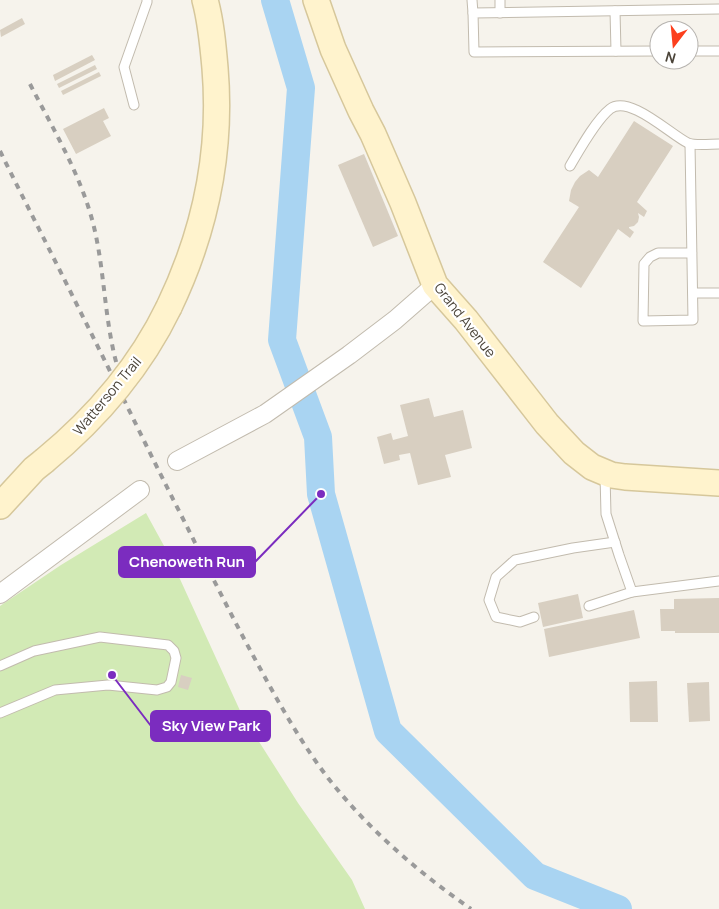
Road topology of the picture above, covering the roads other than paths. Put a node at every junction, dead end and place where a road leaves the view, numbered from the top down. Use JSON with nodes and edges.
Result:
{"nodes":[{"id":1,"x":147,"y":0,"type":"edge"},
{"id":2,"x":205,"y":0,"type":"edge"},
{"id":3,"x":316,"y":0,"type":"edge"},
{"id":4,"x":472,"y":0,"type":"edge"},
{"id":5,"x":500,"y":0,"type":"edge"},
{"id":6,"x":719,"y":9,"type":"edge"},
{"id":7,"x":615,"y":11,"type":"junction"},
{"id":8,"x":473,"y":13,"type":"junction"},
{"id":9,"x":500,"y":13,"type":"junction"},
{"id":10,"x":649,"y":51,"type":"edge"},
{"id":11,"x":699,"y":51,"type":"edge"},
{"id":12,"x":719,"y":51,"type":"edge"},
{"id":13,"x":616,"y":52,"type":"junction"},
{"id":14,"x":134,"y":105,"type":"dead end"},
{"id":15,"x":690,"y":144,"type":"junction"},
{"id":16,"x":719,"y":144,"type":"edge"},
{"id":17,"x":570,"y":166,"type":"dead end"},
{"id":18,"x":692,"y":253,"type":"junction"},
{"id":19,"x":435,"y":285,"type":"junction"},
{"id":20,"x":693,"y":293,"type":"junction"},
{"id":21,"x":719,"y":293,"type":"edge"},
{"id":22,"x":177,"y":460,"type":"dead end"},
{"id":23,"x":605,"y":472,"type":"junction"},
{"id":24,"x":719,"y":483,"type":"edge"},
{"id":25,"x":140,"y":490,"type":"dead end"},
{"id":26,"x":0,"y":506,"type":"edge"},
{"id":27,"x":615,"y":542,"type":"junction"},
{"id":28,"x":719,"y":581,"type":"edge"},
{"id":29,"x":632,"y":592,"type":"junction"},
{"id":30,"x":0,"y":594,"type":"edge"},
{"id":31,"x":589,"y":606,"type":"dead end"},
{"id":32,"x":534,"y":618,"type":"dead end"},
{"id":33,"x":0,"y":666,"type":"edge"},
{"id":34,"x":0,"y":713,"type":"edge"}],
"edges":[{"from":1,"to":14,"type":"lane"},
{"from":2,"to":26,"type":"street","name":"Watterson Trail","bridge":true},
{"from":3,"to":19,"type":"street","name":"Grand Avenue"},
{"from":4,"to":8,"type":"lane"},
{"from":5,"to":9,"type":"lane"},
{"from":6,"to":7,"type":"lane"},
{"from":7,"to":9,"type":"lane"},
{"from":7,"to":13,"type":"lane"},
{"from":8,"to":9,"type":"lane"},
{"from":8,"to":13,"type":"lane"},
{"from":10,"to":13,"type":"lane"},
{"from":11,"to":12,"type":"lane"},
{"from":15,"to":16,"type":"lane"},
{"from":15,"to":17,"type":"lane"},
{"from":15,"to":18,"type":"lane"},
{"from":18,"to":20,"type":"lane"},
{"from":18,"to":20,"type":"lane"},
{"from":19,"to":22,"type":"street"},
{"from":19,"to":23,"type":"street","name":"Grand Avenue"},
{"from":20,"to":21,"type":"lane"},
{"from":23,"to":24,"type":"street","name":"Grand Avenue"},
{"from":23,"to":27,"type":"lane"},
{"from":25,"to":30,"type":"street"},
{"from":27,"to":29,"type":"lane"},
{"from":27,"to":32,"type":"lane"},
{"from":28,"to":29,"type":"lane"},
{"from":29,"to":31,"type":"lane"},
{"from":33,"to":34,"type":"lane"}]}
